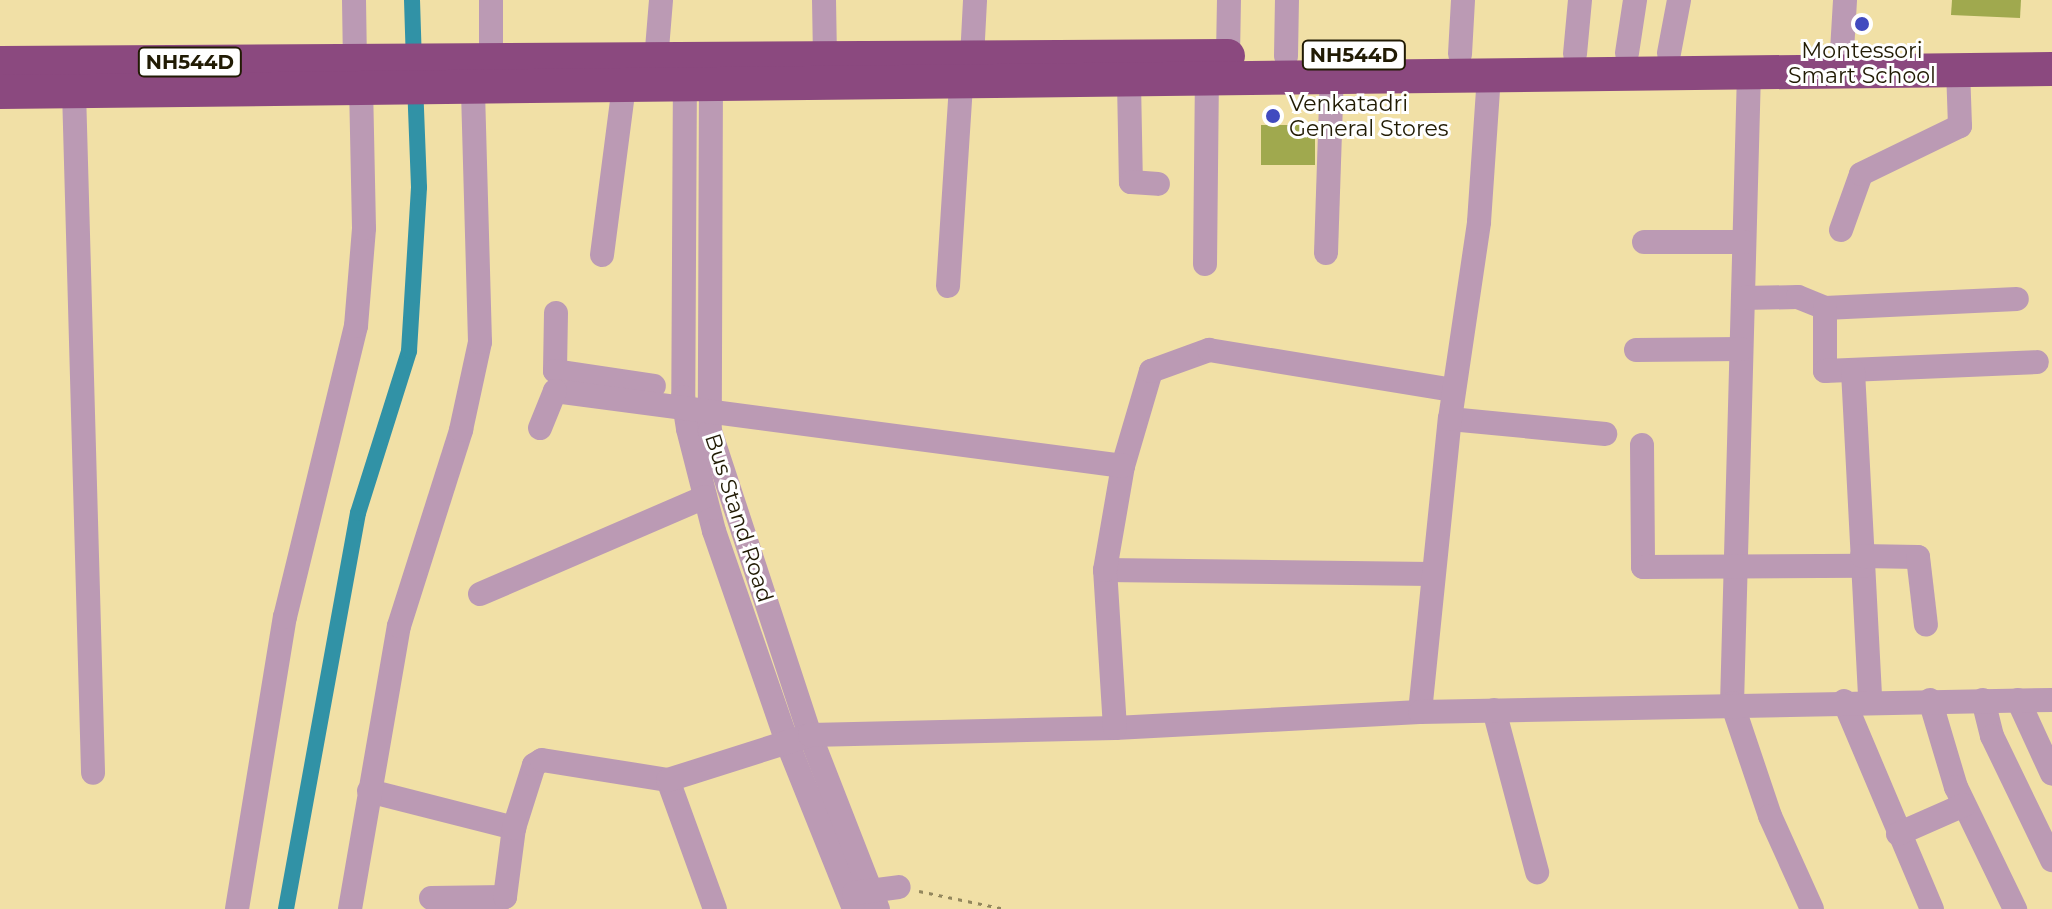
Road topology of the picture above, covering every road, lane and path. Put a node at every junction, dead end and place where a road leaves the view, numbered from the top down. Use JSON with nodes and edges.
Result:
{"nodes":[{"id":1,"x":354,"y":0,"type":"edge"},
{"id":2,"x":491,"y":0,"type":"edge"},
{"id":3,"x":661,"y":0,"type":"edge"},
{"id":4,"x":824,"y":0,"type":"edge"},
{"id":5,"x":975,"y":0,"type":"edge"},
{"id":6,"x":1229,"y":0,"type":"edge"},
{"id":7,"x":1287,"y":0,"type":"edge"},
{"id":8,"x":1463,"y":0,"type":"edge"},
{"id":9,"x":1580,"y":0,"type":"edge"},
{"id":10,"x":1635,"y":0,"type":"edge"},
{"id":11,"x":1679,"y":0,"type":"edge"},
{"id":12,"x":1845,"y":0,"type":"edge"},
{"id":13,"x":2052,"y":50,"type":"edge"},
{"id":14,"x":1842,"y":51,"type":"junction"},
{"id":15,"x":1627,"y":53,"type":"junction"},
{"id":16,"x":1669,"y":53,"type":"junction"},
{"id":17,"x":1460,"y":54,"type":"junction"},
{"id":18,"x":1575,"y":54,"type":"junction"},
{"id":19,"x":1286,"y":56,"type":"junction"},
{"id":20,"x":825,"y":59,"type":"junction"},
{"id":21,"x":0,"y":63,"type":"edge"},
{"id":22,"x":1217,"y":68,"type":"junction"},
{"id":23,"x":2052,"y":69,"type":"edge"},
{"id":24,"x":690,"y":70,"type":"junction"},
{"id":25,"x":1958,"y":70,"type":"junction"},
{"id":26,"x":966,"y":71,"type":"junction"},
{"id":27,"x":1749,"y":72,"type":"junction"},
{"id":28,"x":368,"y":74,"type":"junction"},
{"id":29,"x":466,"y":74,"type":"junction"},
{"id":30,"x":1489,"y":75,"type":"junction"},
{"id":31,"x":1332,"y":76,"type":"junction"},
{"id":32,"x":74,"y":77,"type":"junction"},
{"id":33,"x":1129,"y":82,"type":"junction"},
{"id":34,"x":624,"y":86,"type":"junction"},
{"id":35,"x":0,"y":92,"type":"edge"},
{"id":36,"x":1158,"y":184,"type":"dead end"},
{"id":37,"x":1841,"y":230,"type":"dead end"},
{"id":38,"x":1644,"y":242,"type":"dead end"},
{"id":39,"x":1744,"y":242,"type":"junction"},
{"id":40,"x":1326,"y":253,"type":"dead end"},
{"id":41,"x":602,"y":255,"type":"dead end"},
{"id":42,"x":1205,"y":264,"type":"dead end"},
{"id":43,"x":948,"y":286,"type":"dead end"},
{"id":44,"x":1743,"y":298,"type":"junction"},
{"id":45,"x":2017,"y":299,"type":"dead end"},
{"id":46,"x":1825,"y":308,"type":"junction"},
{"id":47,"x":556,"y":313,"type":"dead end"},
{"id":48,"x":1741,"y":349,"type":"junction"},
{"id":49,"x":1636,"y":350,"type":"dead end"},
{"id":50,"x":2037,"y":362,"type":"dead end"},
{"id":51,"x":1853,"y":371,"type":"junction"},
{"id":52,"x":1454,"y":390,"type":"junction"},
{"id":53,"x":691,"y":401,"type":"junction"},
{"id":54,"x":1450,"y":419,"type":"junction"},
{"id":55,"x":540,"y":428,"type":"dead end"},
{"id":56,"x":1605,"y":434,"type":"dead end"},
{"id":57,"x":1642,"y":445,"type":"dead end"},
{"id":58,"x":1123,"y":466,"type":"junction"},
{"id":59,"x":705,"y":497,"type":"junction"},
{"id":60,"x":1863,"y":561,"type":"junction"},
{"id":61,"x":1733,"y":567,"type":"junction"},
{"id":62,"x":1105,"y":570,"type":"junction"},
{"id":63,"x":1431,"y":574,"type":"junction"},
{"id":64,"x":480,"y":594,"type":"dead end"},
{"id":65,"x":1926,"y":625,"type":"dead end"},
{"id":66,"x":1870,"y":700,"type":"junction"},
{"id":67,"x":1930,"y":700,"type":"junction"},
{"id":68,"x":1983,"y":700,"type":"junction"},
{"id":69,"x":2018,"y":700,"type":"junction"},
{"id":70,"x":2052,"y":700,"type":"edge"},
{"id":71,"x":1844,"y":701,"type":"junction"},
{"id":72,"x":1732,"y":703,"type":"junction"},
{"id":73,"x":1494,"y":710,"type":"junction"},
{"id":74,"x":1420,"y":712,"type":"junction"},
{"id":75,"x":1115,"y":728,"type":"junction"},
{"id":76,"x":810,"y":735,"type":"junction"},
{"id":77,"x":787,"y":742,"type":"junction"},
{"id":78,"x":93,"y":773,"type":"dead end"},
{"id":79,"x":2052,"y":774,"type":"edge"},
{"id":80,"x":668,"y":780,"type":"junction"},
{"id":81,"x":369,"y":791,"type":"junction"},
{"id":82,"x":1964,"y":805,"type":"junction"},
{"id":83,"x":514,"y":828,"type":"junction"},
{"id":84,"x":1898,"y":834,"type":"junction"},
{"id":85,"x":2052,"y":860,"type":"edge"},
{"id":86,"x":1537,"y":872,"type":"dead end"},
{"id":87,"x":899,"y":887,"type":"joint"},
{"id":88,"x":431,"y":898,"type":"dead end"},
{"id":89,"x":862,"y":900,"type":"edge"},
{"id":90,"x":237,"y":909,"type":"edge"},
{"id":91,"x":350,"y":909,"type":"edge"},
{"id":92,"x":715,"y":909,"type":"edge"},
{"id":93,"x":1005,"y":909,"type":"edge"},
{"id":94,"x":1812,"y":909,"type":"edge"},
{"id":95,"x":1932,"y":909,"type":"edge"},
{"id":96,"x":2015,"y":909,"type":"edge"}],
"edges":[{"from":1,"to":28,"type":"street"},
{"from":2,"to":29,"type":"street"},
{"from":3,"to":24,"type":"street","name":"Bus Stand Road"},
{"from":4,"to":20,"type":"street"},
{"from":5,"to":26,"type":"street"},
{"from":6,"to":22,"type":"street"},
{"from":7,"to":19,"type":"street"},
{"from":8,"to":17,"type":"street"},
{"from":9,"to":18,"type":"street"},
{"from":10,"to":15,"type":"street"},
{"from":11,"to":16,"type":"street"},
{"from":12,"to":14,"type":"street"},
{"from":13,"to":14,"type":"highway","number":"NH544D"},
{"from":14,"to":16,"type":"highway","number":"NH544D"},
{"from":15,"to":16,"type":"highway","number":"NH544D"},
{"from":15,"to":18,"type":"highway","number":"NH544D"},
{"from":17,"to":18,"type":"highway","number":"NH544D"},
{"from":17,"to":19,"type":"highway","number":"NH544D"},
{"from":19,"to":22,"type":"highway","number":"NH544D"},
{"from":20,"to":24,"type":"highway","number":"NH544D"},
{"from":20,"to":26,"type":"highway","number":"NH544D"},
{"from":21,"to":32,"type":"highway","number":"NH544D"},
{"from":22,"to":26,"type":"highway","number":"NH544D"},
{"from":22,"to":31,"type":"highway","number":"NH544D"},
{"from":22,"to":33,"type":"highway","number":"NH544D"},
{"from":22,"to":42,"type":"street"},
{"from":23,"to":25,"type":"highway","number":"NH544D"},
{"from":24,"to":26,"type":"highway","number":"NH544D"},
{"from":24,"to":29,"type":"highway","number":"NH544D"},
{"from":24,"to":34,"type":"highway","number":"NH544D"},
{"from":24,"to":53,"type":"street","name":"Bus Stand Road"},
{"from":25,"to":27,"type":"highway","number":"NH544D"},
{"from":25,"to":37,"type":"street"},
{"from":26,"to":33,"type":"highway","number":"NH544D"},
{"from":26,"to":43,"type":"street"},
{"from":27,"to":30,"type":"highway","number":"NH544D"},
{"from":27,"to":39,"type":"street"},
{"from":28,"to":29,"type":"highway","number":"NH544D"},
{"from":28,"to":32,"type":"highway","number":"NH544D"},
{"from":28,"to":90,"type":"street"},
{"from":29,"to":34,"type":"highway","number":"NH544D"},
{"from":29,"to":81,"type":"street"},
{"from":30,"to":31,"type":"highway","number":"NH544D"},
{"from":30,"to":52,"type":"street"},
{"from":31,"to":40,"type":"street"},
{"from":32,"to":35,"type":"highway","number":"NH544D"},
{"from":32,"to":78,"type":"street"},
{"from":33,"to":36,"type":"street"},
{"from":34,"to":41,"type":"street"},
{"from":38,"to":39,"type":"street"},
{"from":39,"to":44,"type":"street"},
{"from":44,"to":46,"type":"street"},
{"from":44,"to":48,"type":"street"},
{"from":45,"to":46,"type":"street"},
{"from":46,"to":51,"type":"street"},
{"from":47,"to":53,"type":"street"},
{"from":48,"to":49,"type":"street"},
{"from":48,"to":61,"type":"street"},
{"from":50,"to":51,"type":"street"},
{"from":51,"to":60,"type":"street"},
{"from":52,"to":54,"type":"street"},
{"from":52,"to":58,"type":"street"},
{"from":53,"to":55,"type":"street"},
{"from":53,"to":58,"type":"street"},
{"from":53,"to":59,"type":"street","name":"Bus Stand Road"},
{"from":53,"to":76,"type":"street","name":"Bus Stand Road"},
{"from":54,"to":56,"type":"street"},
{"from":54,"to":63,"type":"street"},
{"from":57,"to":61,"type":"street"},
{"from":58,"to":62,"type":"street"},
{"from":59,"to":64,"type":"street"},
{"from":59,"to":77,"type":"street","name":"Bus Stand Road"},
{"from":60,"to":61,"type":"street"},
{"from":60,"to":65,"type":"street"},
{"from":60,"to":66,"type":"street"},
{"from":61,"to":72,"type":"street"},
{"from":62,"to":63,"type":"street"},
{"from":62,"to":75,"type":"street"},
{"from":63,"to":74,"type":"street"},
{"from":66,"to":67,"type":"street"},
{"from":66,"to":71,"type":"street"},
{"from":67,"to":68,"type":"street"},
{"from":67,"to":82,"type":"street"},
{"from":68,"to":69,"type":"street"},
{"from":68,"to":85,"type":"street"},
{"from":69,"to":70,"type":"street"},
{"from":69,"to":79,"type":"street"},
{"from":71,"to":72,"type":"street"},
{"from":71,"to":84,"type":"street"},
{"from":72,"to":73,"type":"street"},
{"from":72,"to":94,"type":"street"},
{"from":73,"to":74,"type":"street"},
{"from":73,"to":86,"type":"street"},
{"from":74,"to":75,"type":"street"},
{"from":75,"to":76,"type":"street"},
{"from":76,"to":77,"type":"street"},
{"from":76,"to":89,"type":"street","name":"Bus Stand Road"},
{"from":77,"to":80,"type":"street"},
{"from":77,"to":89,"type":"street","name":"Bus Stand Road"},
{"from":80,"to":83,"type":"street"},
{"from":80,"to":92,"type":"street"},
{"from":81,"to":83,"type":"street"},
{"from":81,"to":91,"type":"street"},
{"from":82,"to":84,"type":"street"},
{"from":82,"to":96,"type":"street"},
{"from":83,"to":88,"type":"street"},
{"from":84,"to":95,"type":"street"},
{"from":87,"to":89,"type":"street"},
{"from":87,"to":93,"type":"path"}]}
